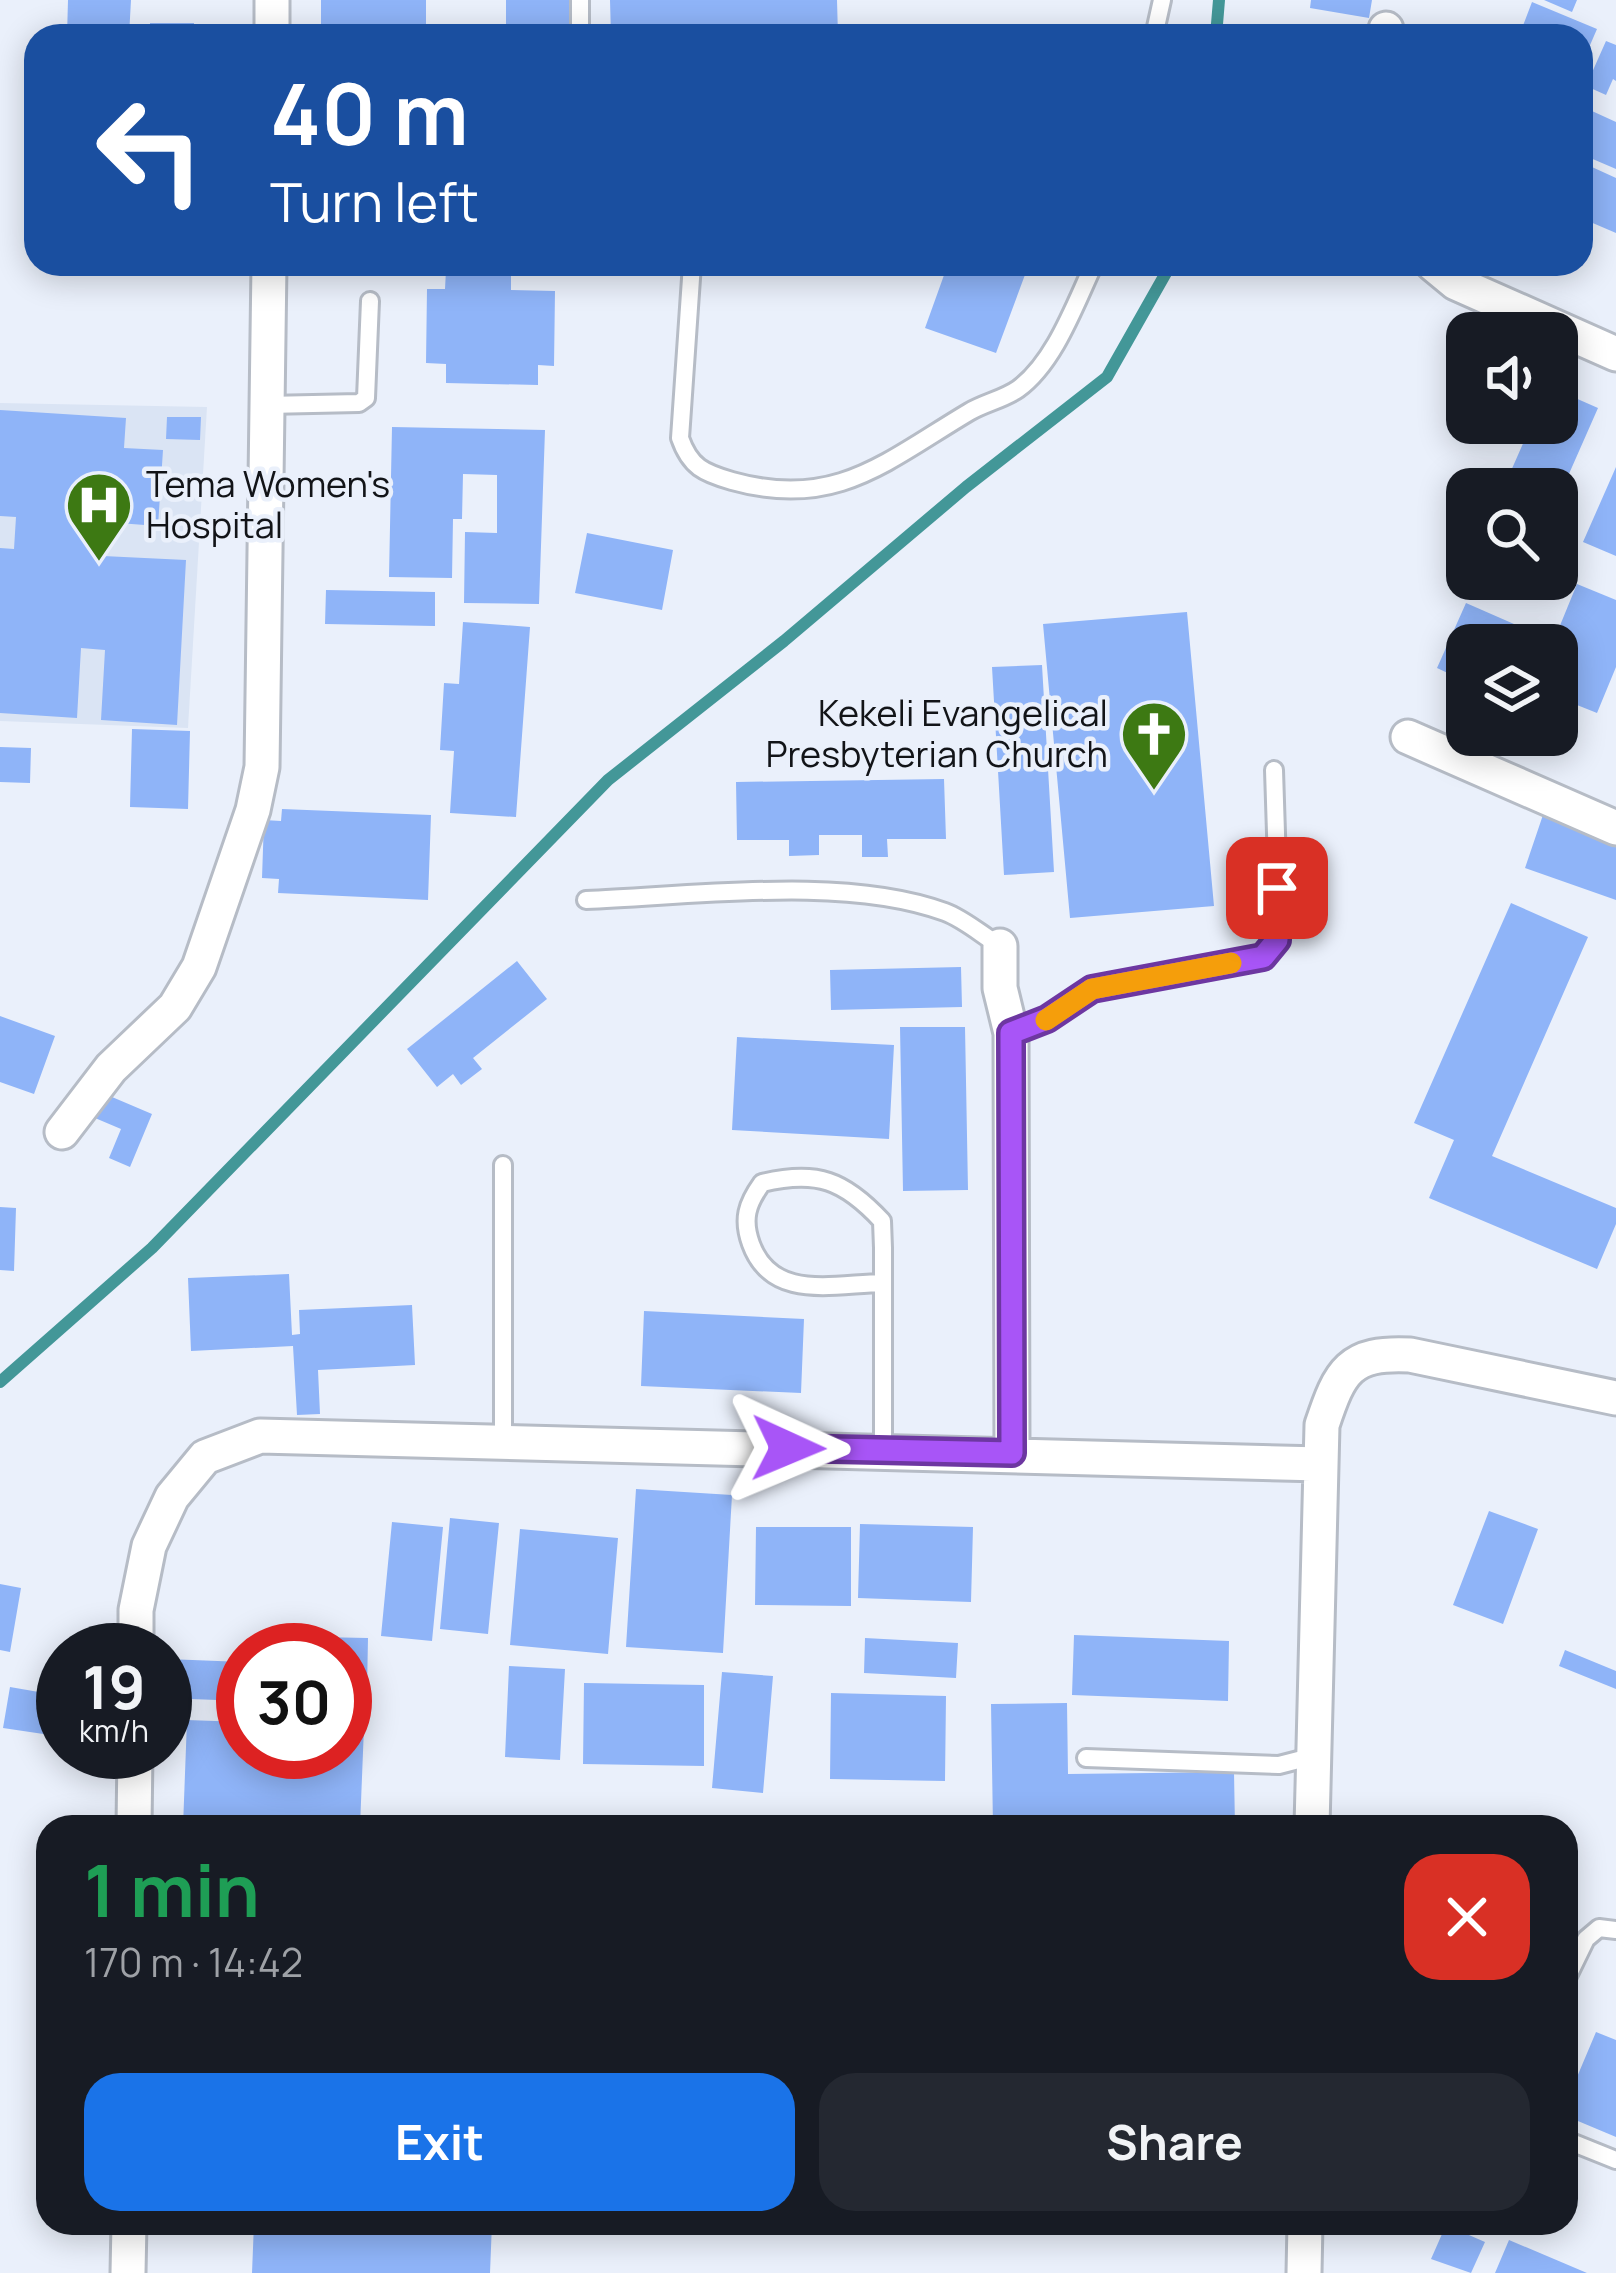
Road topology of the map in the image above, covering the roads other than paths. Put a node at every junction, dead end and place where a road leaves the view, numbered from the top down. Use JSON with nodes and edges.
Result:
{"nodes":[{"id":1,"x":269,"y":276,"type":"edge"},
{"id":2,"x":691,"y":276,"type":"edge"},
{"id":3,"x":1088,"y":276,"type":"edge"},
{"id":4,"x":1448,"y":276,"type":"edge"},
{"id":5,"x":370,"y":301,"type":"dead end"},
{"id":6,"x":1616,"y":354,"type":"edge"},
{"id":7,"x":267,"y":405,"type":"junction"},
{"id":8,"x":1408,"y":737,"type":"dead end"},
{"id":9,"x":1274,"y":770,"type":"dead end"},
{"id":10,"x":1616,"y":829,"type":"edge"},
{"id":11,"x":586,"y":900,"type":"dead end"},
{"id":12,"x":1000,"y":946,"type":"joint"},
{"id":13,"x":1011,"y":1033,"type":"junction"},
{"id":14,"x":62,"y":1132,"type":"dead end"},
{"id":15,"x":502,"y":1165,"type":"dead end"},
{"id":16,"x":883,"y":1283,"type":"junction"},
{"id":17,"x":1616,"y":1397,"type":"edge"},
{"id":18,"x":503,"y":1442,"type":"junction"},
{"id":19,"x":884,"y":1450,"type":"junction"},
{"id":20,"x":1012,"y":1453,"type":"junction"},
{"id":21,"x":1321,"y":1464,"type":"junction"},
{"id":22,"x":136,"y":1623,"type":"edge"},
{"id":23,"x":1314,"y":1756,"type":"junction"},
{"id":24,"x":1086,"y":1758,"type":"dead end"},
{"id":25,"x":135,"y":1779,"type":"edge"},
{"id":26,"x":134,"y":1815,"type":"edge"},
{"id":27,"x":1312,"y":1815,"type":"edge"},
{"id":28,"x":1616,"y":1930,"type":"edge"},
{"id":29,"x":1578,"y":1956,"type":"edge"},
{"id":30,"x":1578,"y":2145,"type":"edge"},
{"id":31,"x":1616,"y":2160,"type":"edge"},
{"id":32,"x":129,"y":2235,"type":"edge"},
{"id":33,"x":1305,"y":2235,"type":"edge"},
{"id":34,"x":128,"y":2273,"type":"edge"},
{"id":35,"x":1304,"y":2273,"type":"edge"}],
"edges":[{"from":1,"to":7,"type":"street"},
{"from":2,"to":3,"type":"lane"},
{"from":4,"to":6,"type":"street"},
{"from":5,"to":7,"type":"lane"},
{"from":7,"to":14,"type":"street"},
{"from":8,"to":10,"type":"street"},
{"from":9,"to":13,"type":"lane"},
{"from":11,"to":12,"type":"lane"},
{"from":12,"to":13,"type":"street"},
{"from":13,"to":20,"type":"street"},
{"from":15,"to":18,"type":"lane"},
{"from":16,"to":16,"type":"lane"},
{"from":16,"to":19,"type":"lane"},
{"from":17,"to":21,"type":"street"},
{"from":18,"to":19,"type":"street"},
{"from":18,"to":22,"type":"street"},
{"from":19,"to":20,"type":"street"},
{"from":20,"to":21,"type":"street"},
{"from":21,"to":23,"type":"street"},
{"from":23,"to":24,"type":"lane"},
{"from":23,"to":27,"type":"street"},
{"from":25,"to":26,"type":"street"},
{"from":28,"to":29,"type":"lane"},
{"from":30,"to":31,"type":"lane"},
{"from":32,"to":34,"type":"street"},
{"from":33,"to":35,"type":"street"}]}
